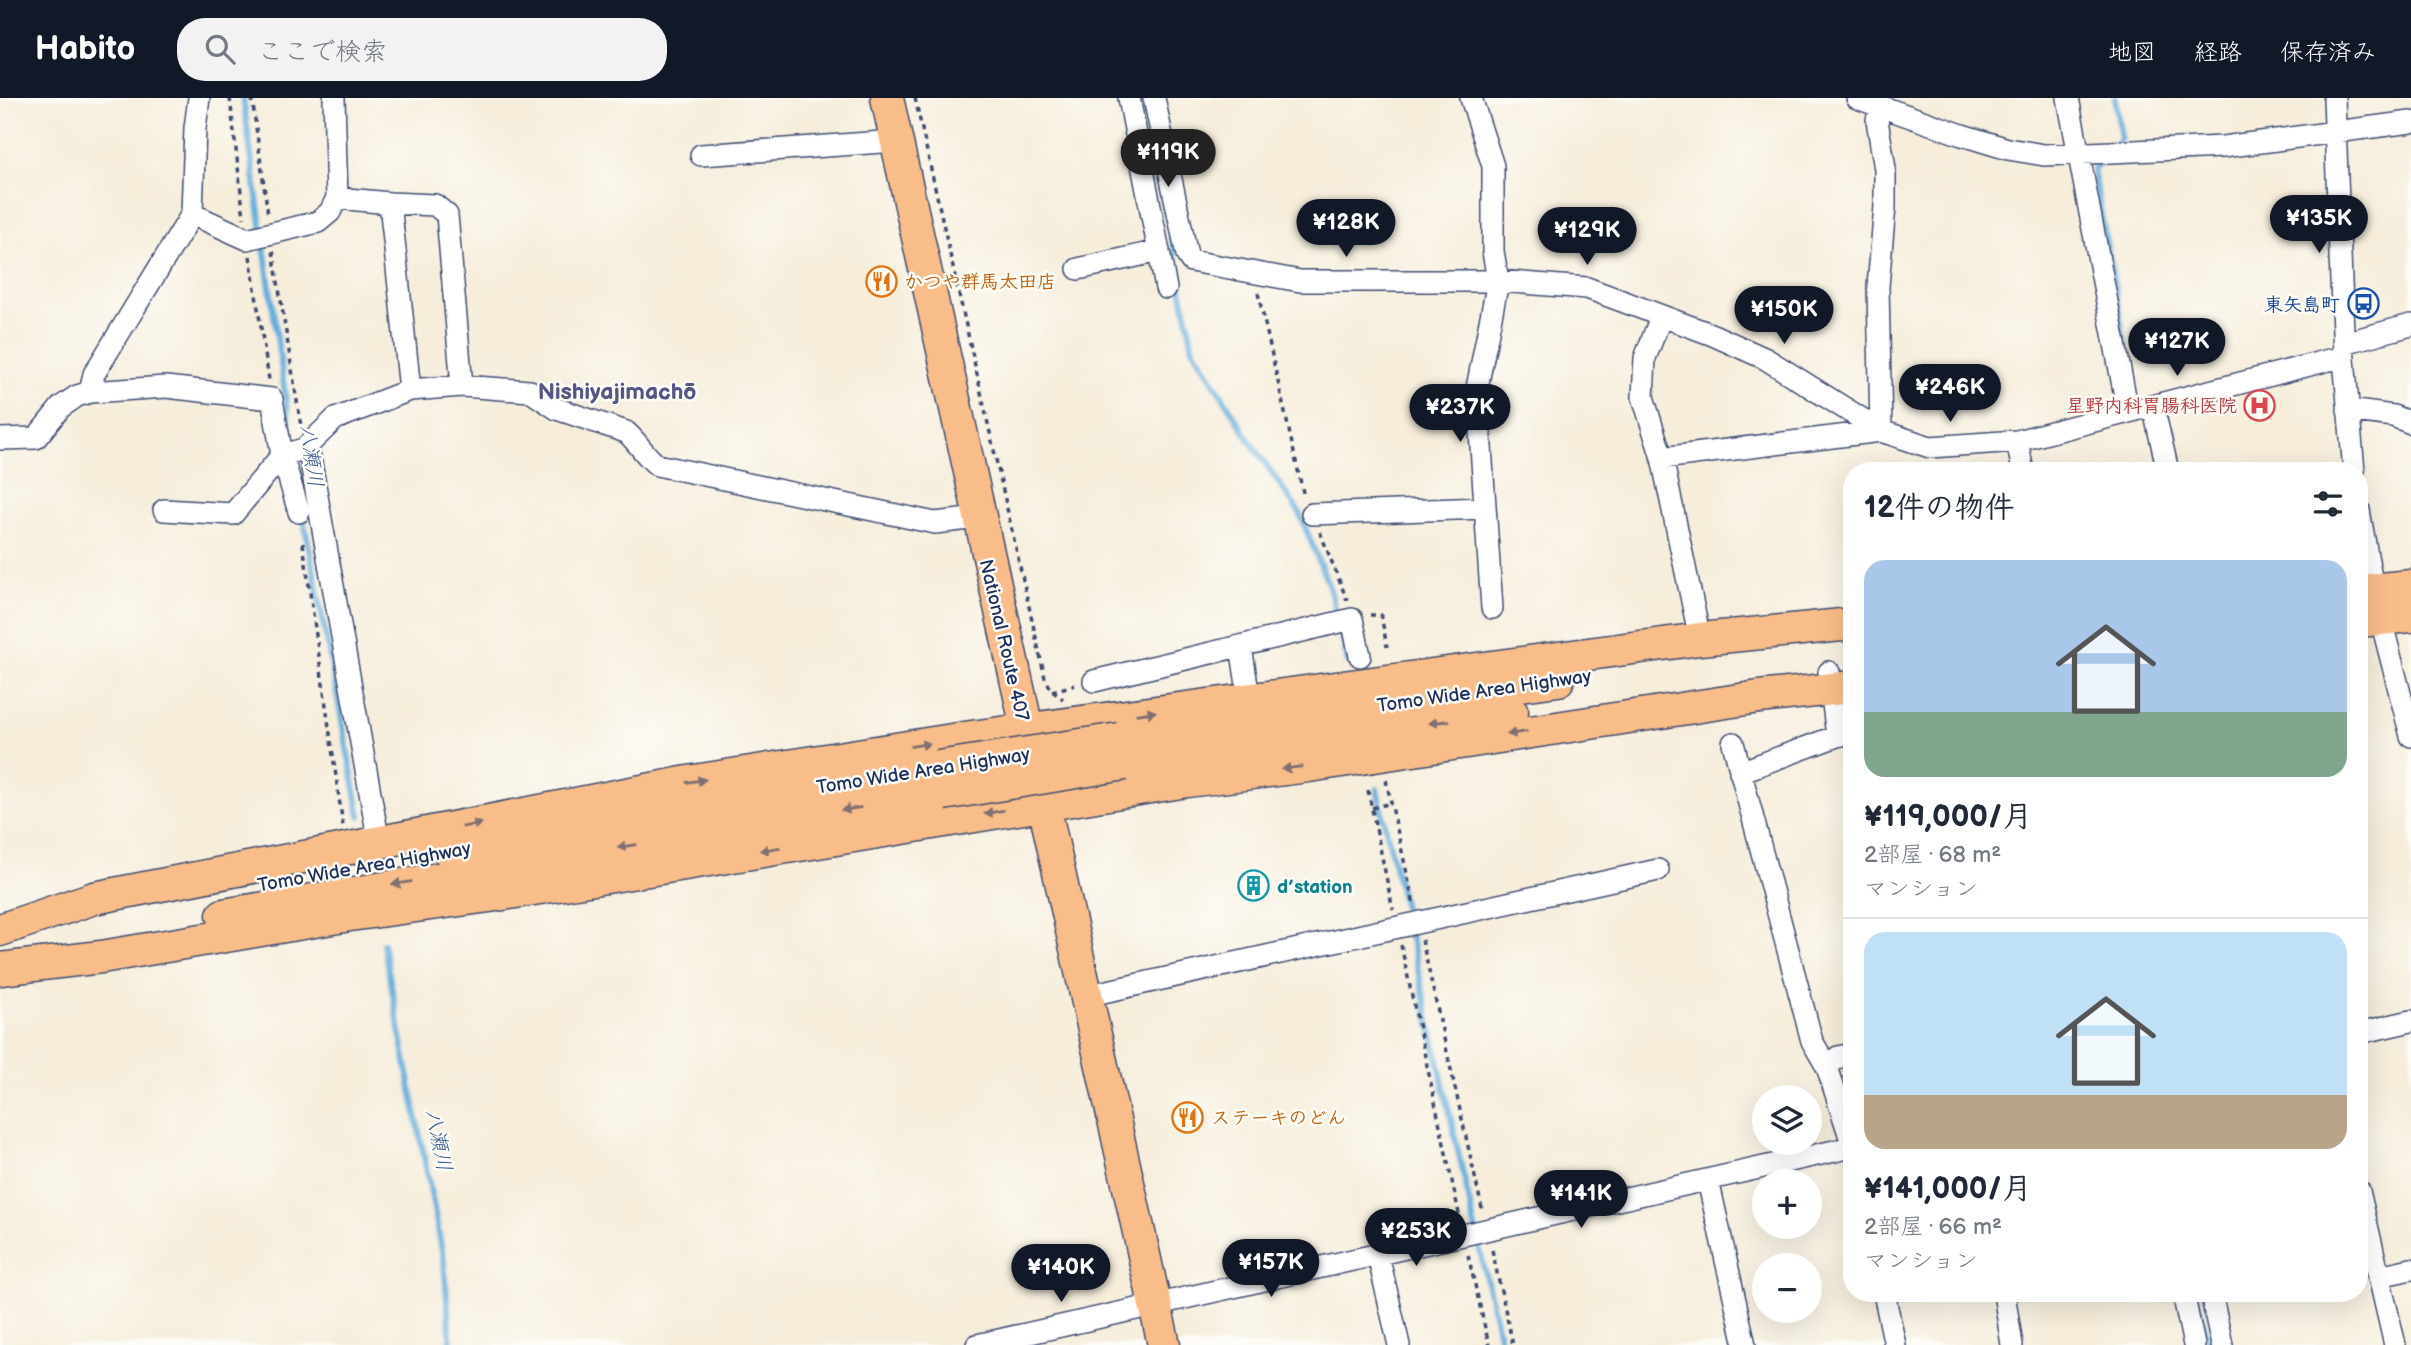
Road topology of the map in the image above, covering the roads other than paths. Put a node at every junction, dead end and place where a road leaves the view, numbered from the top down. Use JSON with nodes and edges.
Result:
{"nodes":[{"id":1,"x":199,"y":98,"type":"edge"},
{"id":2,"x":334,"y":98,"type":"edge"},
{"id":3,"x":887,"y":98,"type":"edge"},
{"id":4,"x":1129,"y":98,"type":"edge"},
{"id":5,"x":1154,"y":98,"type":"edge"},
{"id":6,"x":1471,"y":98,"type":"edge"},
{"id":7,"x":2068,"y":98,"type":"edge"},
{"id":8,"x":2334,"y":98,"type":"edge"},
{"id":9,"x":1871,"y":101,"type":"edge"},
{"id":10,"x":2411,"y":122,"type":"edge"},
{"id":11,"x":2335,"y":133,"type":"junction"},
{"id":12,"x":896,"y":141,"type":"junction"},
{"id":13,"x":701,"y":155,"type":"dead end"},
{"id":14,"x":2081,"y":155,"type":"junction"},
{"id":15,"x":337,"y":198,"type":"junction"},
{"id":16,"x":390,"y":203,"type":"junction"},
{"id":17,"x":192,"y":214,"type":"junction"},
{"id":18,"x":1159,"y":251,"type":"junction"},
{"id":19,"x":1077,"y":269,"type":"dead end"},
{"id":20,"x":1498,"y":281,"type":"junction"},
{"id":21,"x":1166,"y":288,"type":"dead end"},
{"id":22,"x":1661,"y":317,"type":"junction"},
{"id":23,"x":2411,"y":325,"type":"edge"},
{"id":24,"x":2344,"y":351,"type":"junction"},
{"id":25,"x":462,"y":386,"type":"junction"},
{"id":26,"x":410,"y":390,"type":"junction"},
{"id":27,"x":90,"y":392,"type":"junction"},
{"id":28,"x":2153,"y":406,"type":"junction"},
{"id":29,"x":2348,"y":410,"type":"junction"},
{"id":30,"x":2128,"y":412,"type":"junction"},
{"id":31,"x":2411,"y":423,"type":"edge"},
{"id":32,"x":1881,"y":431,"type":"junction"},
{"id":33,"x":0,"y":439,"type":"edge"},
{"id":34,"x":2017,"y":441,"type":"junction"},
{"id":35,"x":291,"y":452,"type":"junction"},
{"id":36,"x":1662,"y":458,"type":"junction"},
{"id":37,"x":2021,"y":462,"type":"edge"},
{"id":38,"x":2166,"y":462,"type":"edge"},
{"id":39,"x":2353,"y":462,"type":"edge"},
{"id":40,"x":1485,"y":508,"type":"junction"},
{"id":41,"x":164,"y":510,"type":"dead end"},
{"id":42,"x":299,"y":512,"type":"road end"},
{"id":43,"x":1312,"y":514,"type":"dead end"},
{"id":44,"x":978,"y":518,"type":"junction"},
{"id":45,"x":2411,"y":586,"type":"edge"},
{"id":46,"x":2368,"y":605,"type":"edge"},
{"id":47,"x":1492,"y":608,"type":"dead end"},
{"id":48,"x":2411,"y":616,"type":"edge"},
{"id":49,"x":1843,"y":625,"type":"edge"},
{"id":50,"x":1700,"y":639,"type":"junction"},
{"id":51,"x":1843,"y":644,"type":"edge"},
{"id":52,"x":1241,"y":646,"type":"junction"},
{"id":53,"x":1360,"y":656,"type":"dead end"},
{"id":54,"x":1841,"y":680,"type":"edge"},
{"id":55,"x":1094,"y":681,"type":"dead end"},
{"id":56,"x":1250,"y":698,"type":"junction"},
{"id":57,"x":1843,"y":716,"type":"edge"},
{"id":58,"x":1025,"y":729,"type":"junction"},
{"id":59,"x":1843,"y":734,"type":"edge"},
{"id":60,"x":2411,"y":736,"type":"edge"},
{"id":61,"x":1733,"y":743,"type":"dead end"},
{"id":62,"x":1122,"y":751,"type":"junction"},
{"id":63,"x":1740,"y":772,"type":"junction"},
{"id":64,"x":940,"y":780,"type":"junction"},
{"id":65,"x":1042,"y":804,"type":"junction"},
{"id":66,"x":379,"y":843,"type":"junction"},
{"id":67,"x":1658,"y":870,"type":"dead end"},
{"id":68,"x":0,"y":932,"type":"edge"},
{"id":69,"x":0,"y":960,"type":"edge"},
{"id":70,"x":0,"y":969,"type":"edge"},
{"id":71,"x":1084,"y":996,"type":"junction"},
{"id":72,"x":2411,"y":1021,"type":"edge"},
{"id":73,"x":2368,"y":1032,"type":"edge"},
{"id":74,"x":1843,"y":1056,"type":"edge"},
{"id":75,"x":1826,"y":1067,"type":"junction"},
{"id":76,"x":1843,"y":1118,"type":"edge"},
{"id":77,"x":1843,"y":1147,"type":"edge"},
{"id":78,"x":1708,"y":1180,"type":"junction"},
{"id":79,"x":2368,"y":1229,"type":"edge"},
{"id":80,"x":1378,"y":1255,"type":"junction"},
{"id":81,"x":2411,"y":1269,"type":"edge"},
{"id":82,"x":2379,"y":1276,"type":"junction"},
{"id":83,"x":1886,"y":1302,"type":"edge"},
{"id":84,"x":2005,"y":1302,"type":"edge"},
{"id":85,"x":2185,"y":1302,"type":"edge"},
{"id":86,"x":2213,"y":1302,"type":"edge"},
{"id":87,"x":1155,"y":1304,"type":"junction"},
{"id":88,"x":977,"y":1345,"type":"edge"},
{"id":89,"x":1164,"y":1345,"type":"edge"},
{"id":90,"x":1399,"y":1345,"type":"edge"},
{"id":91,"x":1745,"y":1345,"type":"edge"},
{"id":92,"x":1895,"y":1345,"type":"edge"},
{"id":93,"x":2012,"y":1345,"type":"edge"},
{"id":94,"x":2194,"y":1345,"type":"edge"},
{"id":95,"x":2222,"y":1345,"type":"edge"},
{"id":96,"x":2395,"y":1345,"type":"edge"}],
"edges":[{"from":1,"to":17,"type":"street"},
{"from":2,"to":15,"type":"street"},
{"from":3,"to":12,"type":"highway","name":"National Route 407"},
{"from":4,"to":18,"type":"street"},
{"from":5,"to":20,"type":"street"},
{"from":6,"to":20,"type":"street"},
{"from":7,"to":14,"type":"street"},
{"from":8,"to":11,"type":"street"},
{"from":9,"to":14,"type":"street"},
{"from":9,"to":32,"type":"street"},
{"from":10,"to":11,"type":"street"},
{"from":11,"to":14,"type":"street"},
{"from":11,"to":24,"type":"street"},
{"from":12,"to":13,"type":"street"},
{"from":12,"to":44,"type":"highway","name":"National Route 407"},
{"from":14,"to":30,"type":"street"},
{"from":15,"to":16,"type":"street"},
{"from":15,"to":17,"type":"street"},
{"from":16,"to":25,"type":"street"},
{"from":16,"to":26,"type":"street"},
{"from":17,"to":27,"type":"street"},
{"from":18,"to":19,"type":"street"},
{"from":18,"to":21,"type":"street"},
{"from":20,"to":22,"type":"street"},
{"from":20,"to":40,"type":"street"},
{"from":22,"to":32,"type":"street"},
{"from":22,"to":36,"type":"street"},
{"from":23,"to":24,"type":"street"},
{"from":24,"to":28,"type":"street"},
{"from":24,"to":29,"type":"street"},
{"from":25,"to":26,"type":"street"},
{"from":25,"to":44,"type":"street"},
{"from":26,"to":35,"type":"street"},
{"from":27,"to":33,"type":"street"},
{"from":27,"to":35,"type":"street"},
{"from":28,"to":30,"type":"street"},
{"from":28,"to":38,"type":"street"},
{"from":29,"to":31,"type":"street"},
{"from":29,"to":39,"type":"street"},
{"from":30,"to":34,"type":"street"},
{"from":32,"to":34,"type":"street"},
{"from":32,"to":36,"type":"street"},
{"from":34,"to":37,"type":"street"},
{"from":35,"to":41,"type":"street"},
{"from":35,"to":42,"type":"street"},
{"from":35,"to":66,"type":"street"},
{"from":36,"to":50,"type":"street"},
{"from":40,"to":43,"type":"street"},
{"from":40,"to":47,"type":"street"},
{"from":44,"to":58,"type":"highway","name":"National Route 407"},
{"from":45,"to":46,"type":"highway"},
{"from":46,"to":48,"type":"highway"},
{"from":46,"to":60,"type":"street"},
{"from":49,"to":50,"type":"highway"},
{"from":50,"to":56,"type":"highway"},
{"from":51,"to":62,"type":"highway","name":"Tomo Wide Area Highway"},
{"from":52,"to":53,"type":"street"},
{"from":52,"to":55,"type":"street"},
{"from":52,"to":56,"type":"street"},
{"from":54,"to":57,"type":"street"},
{"from":54,"to":62,"type":"highway","name":"Tomo Wide Area Highway","one_way":true},
{"from":54,"to":65,"type":"highway","one_way":true},
{"from":58,"to":56,"type":"highway","one_way":true},
{"from":58,"to":65,"type":"highway","name":"National Route 407"},
{"from":66,"to":58,"type":"highway","one_way":true},
{"from":59,"to":63,"type":"street"},
{"from":61,"to":63,"type":"street"},
{"from":62,"to":64,"type":"highway","name":"Tomo Wide Area Highway","bridge":true},
{"from":63,"to":75,"type":"street"},
{"from":64,"to":68,"type":"highway","name":"Tomo Wide Area Highway"},
{"from":64,"to":69,"type":"highway","name":"Tomo Wide Area Highway","one_way":true},
{"from":65,"to":70,"type":"highway","one_way":true},
{"from":65,"to":71,"type":"highway","name":"National Route 407"},
{"from":66,"to":68,"type":"highway"},
{"from":67,"to":71,"type":"street"},
{"from":71,"to":87,"type":"highway","name":"National Route 407"},
{"from":72,"to":73,"type":"street"},
{"from":74,"to":75,"type":"street"},
{"from":75,"to":76,"type":"street"},
{"from":77,"to":78,"type":"street"},
{"from":78,"to":80,"type":"street"},
{"from":78,"to":91,"type":"street"},
{"from":79,"to":82,"type":"street"},
{"from":80,"to":87,"type":"street"},
{"from":80,"to":90,"type":"street"},
{"from":81,"to":82,"type":"street"},
{"from":82,"to":96,"type":"street"},
{"from":83,"to":92,"type":"street"},
{"from":84,"to":93,"type":"street"},
{"from":85,"to":94,"type":"street"},
{"from":86,"to":95,"type":"street"},
{"from":87,"to":88,"type":"street"},
{"from":87,"to":89,"type":"highway","name":"National Route 407"}]}
